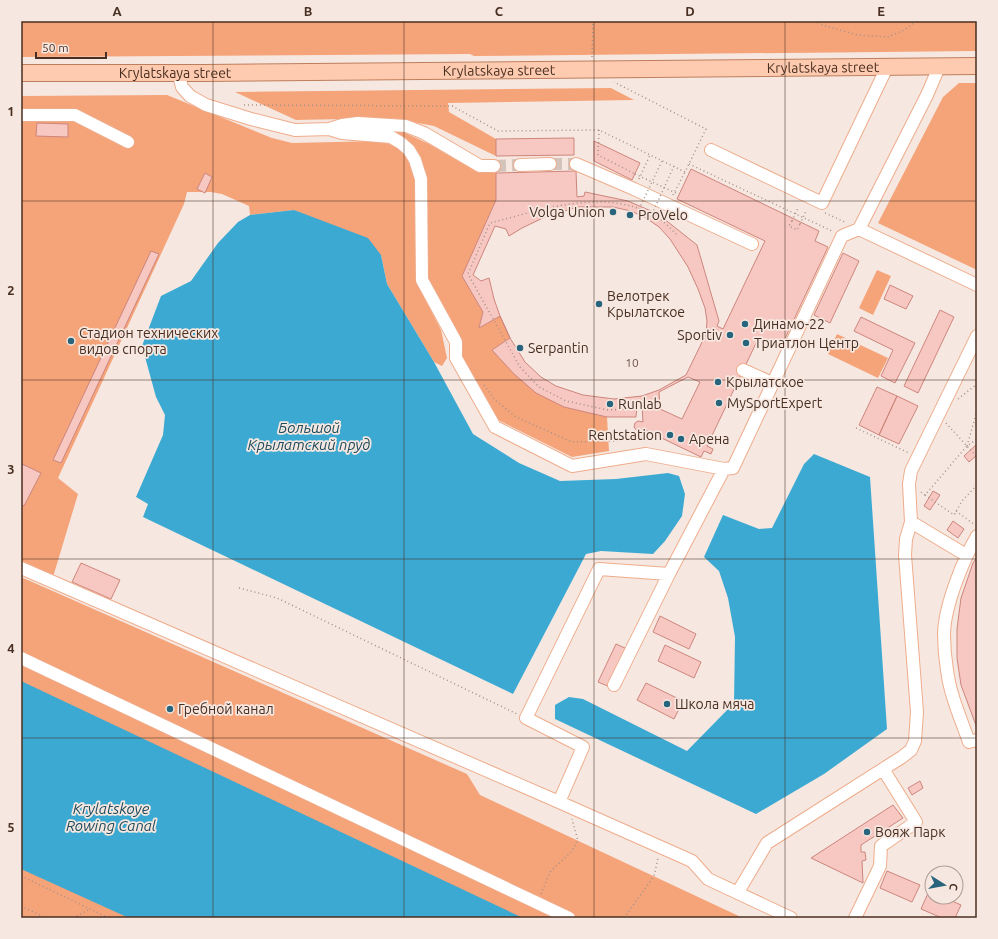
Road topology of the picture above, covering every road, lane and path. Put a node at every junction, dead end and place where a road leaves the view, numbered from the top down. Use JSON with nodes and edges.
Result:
{"nodes":[{"id":1,"x":593,"y":21,"type":"edge"},
{"id":2,"x":814,"y":21,"type":"edge"},
{"id":3,"x":917,"y":21,"type":"edge"},
{"id":4,"x":592,"y":61,"type":"dead end"},
{"id":5,"x":977,"y":66,"type":"edge"},
{"id":6,"x":887,"y":67,"type":"junction"},
{"id":7,"x":939,"y":67,"type":"junction"},
{"id":8,"x":178,"y":72,"type":"junction"},
{"id":9,"x":21,"y":73,"type":"edge"},
{"id":10,"x":614,"y":82,"type":"dead end"},
{"id":11,"x":238,"y":105,"type":"dead end"},
{"id":12,"x":21,"y":115,"type":"edge"},
{"id":13,"x":329,"y":129,"type":"junction"},
{"id":14,"x":599,"y":130,"type":"junction"},
{"id":15,"x":128,"y":142,"type":"dead end"},
{"id":16,"x":711,"y":150,"type":"dead end"},
{"id":17,"x":650,"y":155,"type":"junction"},
{"id":18,"x":662,"y":161,"type":"junction"},
{"id":19,"x":550,"y":164,"type":"tunnel mouth"},
{"id":20,"x":576,"y":164,"type":"tunnel mouth"},
{"id":21,"x":689,"y":164,"type":"junction"},
{"id":22,"x":520,"y":165,"type":"tunnel mouth"},
{"id":23,"x":494,"y":166,"type":"tunnel mouth"},
{"id":24,"x":674,"y":166,"type":"junction"},
{"id":25,"x":643,"y":171,"type":"dead end"},
{"id":26,"x":685,"y":172,"type":"junction"},
{"id":27,"x":652,"y":182,"type":"junction"},
{"id":28,"x":677,"y":187,"type":"dead end"},
{"id":29,"x":664,"y":188,"type":"junction"},
{"id":30,"x":676,"y":193,"type":"dead end"},
{"id":31,"x":798,"y":208,"type":"dead end"},
{"id":32,"x":639,"y":209,"type":"junction"},
{"id":33,"x":806,"y":212,"type":"dead end"},
{"id":34,"x":652,"y":214,"type":"junction"},
{"id":35,"x":859,"y":229,"type":"junction"},
{"id":36,"x":678,"y":236,"type":"dead end"},
{"id":37,"x":842,"y":236,"type":"junction"},
{"id":38,"x":752,"y":244,"type":"dead end"},
{"id":39,"x":977,"y":285,"type":"edge"},
{"id":40,"x":977,"y":336,"type":"edge"},
{"id":41,"x":743,"y":370,"type":"dead end"},
{"id":42,"x":482,"y":380,"type":"dead end"},
{"id":43,"x":772,"y":383,"type":"junction"},
{"id":44,"x":628,"y":409,"type":"dead end"},
{"id":45,"x":977,"y":411,"type":"edge"},
{"id":46,"x":939,"y":416,"type":"junction"},
{"id":47,"x":856,"y":428,"type":"dead end"},
{"id":48,"x":977,"y":439,"type":"edge"},
{"id":49,"x":619,"y":441,"type":"dead end"},
{"id":50,"x":967,"y":446,"type":"junction"},
{"id":51,"x":917,"y":457,"type":"junction"},
{"id":52,"x":977,"y":457,"type":"edge"},
{"id":53,"x":724,"y":469,"type":"junction"},
{"id":54,"x":909,"y":484,"type":"junction"},
{"id":55,"x":977,"y":485,"type":"edge"},
{"id":56,"x":925,"y":495,"type":"junction"},
{"id":57,"x":956,"y":511,"type":"junction"},
{"id":58,"x":911,"y":522,"type":"junction"},
{"id":59,"x":977,"y":526,"type":"edge"},
{"id":60,"x":977,"y":536,"type":"edge"},
{"id":61,"x":966,"y":555,"type":"junction"},
{"id":62,"x":21,"y":568,"type":"edge"},
{"id":63,"x":669,"y":574,"type":"junction"},
{"id":64,"x":239,"y":588,"type":"dead end"},
{"id":65,"x":21,"y":658,"type":"edge"},
{"id":66,"x":614,"y":685,"type":"dead end"},
{"id":67,"x":526,"y":718,"type":"junction"},
{"id":68,"x":977,"y":740,"type":"edge"},
{"id":69,"x":883,"y":769,"type":"junction"},
{"id":70,"x":563,"y":804,"type":"junction"},
{"id":71,"x":660,"y":847,"type":"junction"},
{"id":72,"x":21,"y":876,"type":"edge"},
{"id":73,"x":738,"y":892,"type":"junction"},
{"id":74,"x":537,"y":903,"type":"junction"},
{"id":75,"x":21,"y":906,"type":"edge"},
{"id":76,"x":90,"y":909,"type":"junction"},
{"id":77,"x":46,"y":918,"type":"edge"},
{"id":78,"x":73,"y":918,"type":"edge"},
{"id":79,"x":109,"y":918,"type":"edge"},
{"id":80,"x":569,"y":918,"type":"edge"},
{"id":81,"x":624,"y":918,"type":"edge"},
{"id":82,"x":791,"y":918,"type":"edge"},
{"id":83,"x":854,"y":918,"type":"edge"}],
"edges":[{"from":1,"to":4,"type":"path"},
{"from":2,"to":3,"type":"path"},
{"from":5,"to":7,"type":"main road","name":"Krylatskaya street"},
{"from":6,"to":7,"type":"main road","name":"Krylatskaya street"},
{"from":6,"to":8,"type":"main road","name":"Krylatskaya street"},
{"from":6,"to":16,"type":"lane"},
{"from":7,"to":35,"type":"lane"},
{"from":8,"to":9,"type":"main road","name":"Krylatskaya street"},
{"from":8,"to":13,"type":"lane"},
{"from":10,"to":21,"type":"path"},
{"from":11,"to":14,"type":"path"},
{"from":12,"to":15,"type":"lane"},
{"from":13,"to":23,"type":"lane"},
{"from":13,"to":53,"type":"lane"},
{"from":14,"to":17,"type":"path"},
{"from":14,"to":27,"type":"path","bridge":true},
{"from":17,"to":18,"type":"path"},
{"from":17,"to":25,"type":"path"},
{"from":18,"to":24,"type":"path"},
{"from":18,"to":27,"type":"path","bridge":true},
{"from":19,"to":22,"type":"lane"},
{"from":20,"to":38,"type":"lane"},
{"from":21,"to":26,"type":"path"},
{"from":21,"to":37,"type":"path"},
{"from":24,"to":26,"type":"path"},
{"from":24,"to":29,"type":"path","bridge":true},
{"from":26,"to":28,"type":"path"},
{"from":27,"to":29,"type":"path","bridge":true},
{"from":27,"to":32,"type":"path","bridge":true},
{"from":29,"to":30,"type":"path","bridge":true},
{"from":29,"to":34,"type":"path","bridge":true},
{"from":31,"to":33,"type":"path","bridge":true},
{"from":32,"to":34,"type":"path"},
{"from":32,"to":44,"type":"path"},
{"from":34,"to":36,"type":"path"},
{"from":35,"to":37,"type":"lane"},
{"from":35,"to":39,"type":"lane"},
{"from":37,"to":43,"type":"lane"},
{"from":40,"to":46,"type":"lane"},
{"from":41,"to":43,"type":"lane"},
{"from":42,"to":49,"type":"path"},
{"from":43,"to":53,"type":"lane"},
{"from":45,"to":50,"type":"path"},
{"from":46,"to":50,"type":"path"},
{"from":46,"to":51,"type":"lane"},
{"from":47,"to":51,"type":"path"},
{"from":48,"to":50,"type":"path"},
{"from":50,"to":52,"type":"path"},
{"from":50,"to":56,"type":"path"},
{"from":51,"to":54,"type":"lane"},
{"from":53,"to":63,"type":"lane"},
{"from":54,"to":56,"type":"path"},
{"from":54,"to":58,"type":"lane"},
{"from":55,"to":57,"type":"path"},
{"from":56,"to":57,"type":"path"},
{"from":57,"to":59,"type":"path"},
{"from":58,"to":61,"type":"lane"},
{"from":58,"to":69,"type":"lane"},
{"from":60,"to":61,"type":"lane"},
{"from":61,"to":68,"type":"lane"},
{"from":62,"to":70,"type":"lane"},
{"from":63,"to":66,"type":"lane"},
{"from":63,"to":67,"type":"lane"},
{"from":64,"to":67,"type":"path"},
{"from":65,"to":74,"type":"lane"},
{"from":67,"to":70,"type":"lane"},
{"from":69,"to":73,"type":"lane"},
{"from":69,"to":83,"type":"lane"},
{"from":70,"to":71,"type":"lane"},
{"from":70,"to":74,"type":"path"},
{"from":71,"to":73,"type":"lane"},
{"from":71,"to":81,"type":"path"},
{"from":72,"to":76,"type":"path"},
{"from":73,"to":82,"type":"lane"},
{"from":74,"to":80,"type":"lane"},
{"from":75,"to":77,"type":"path"},
{"from":76,"to":78,"type":"path"},
{"from":76,"to":79,"type":"path"}]}
